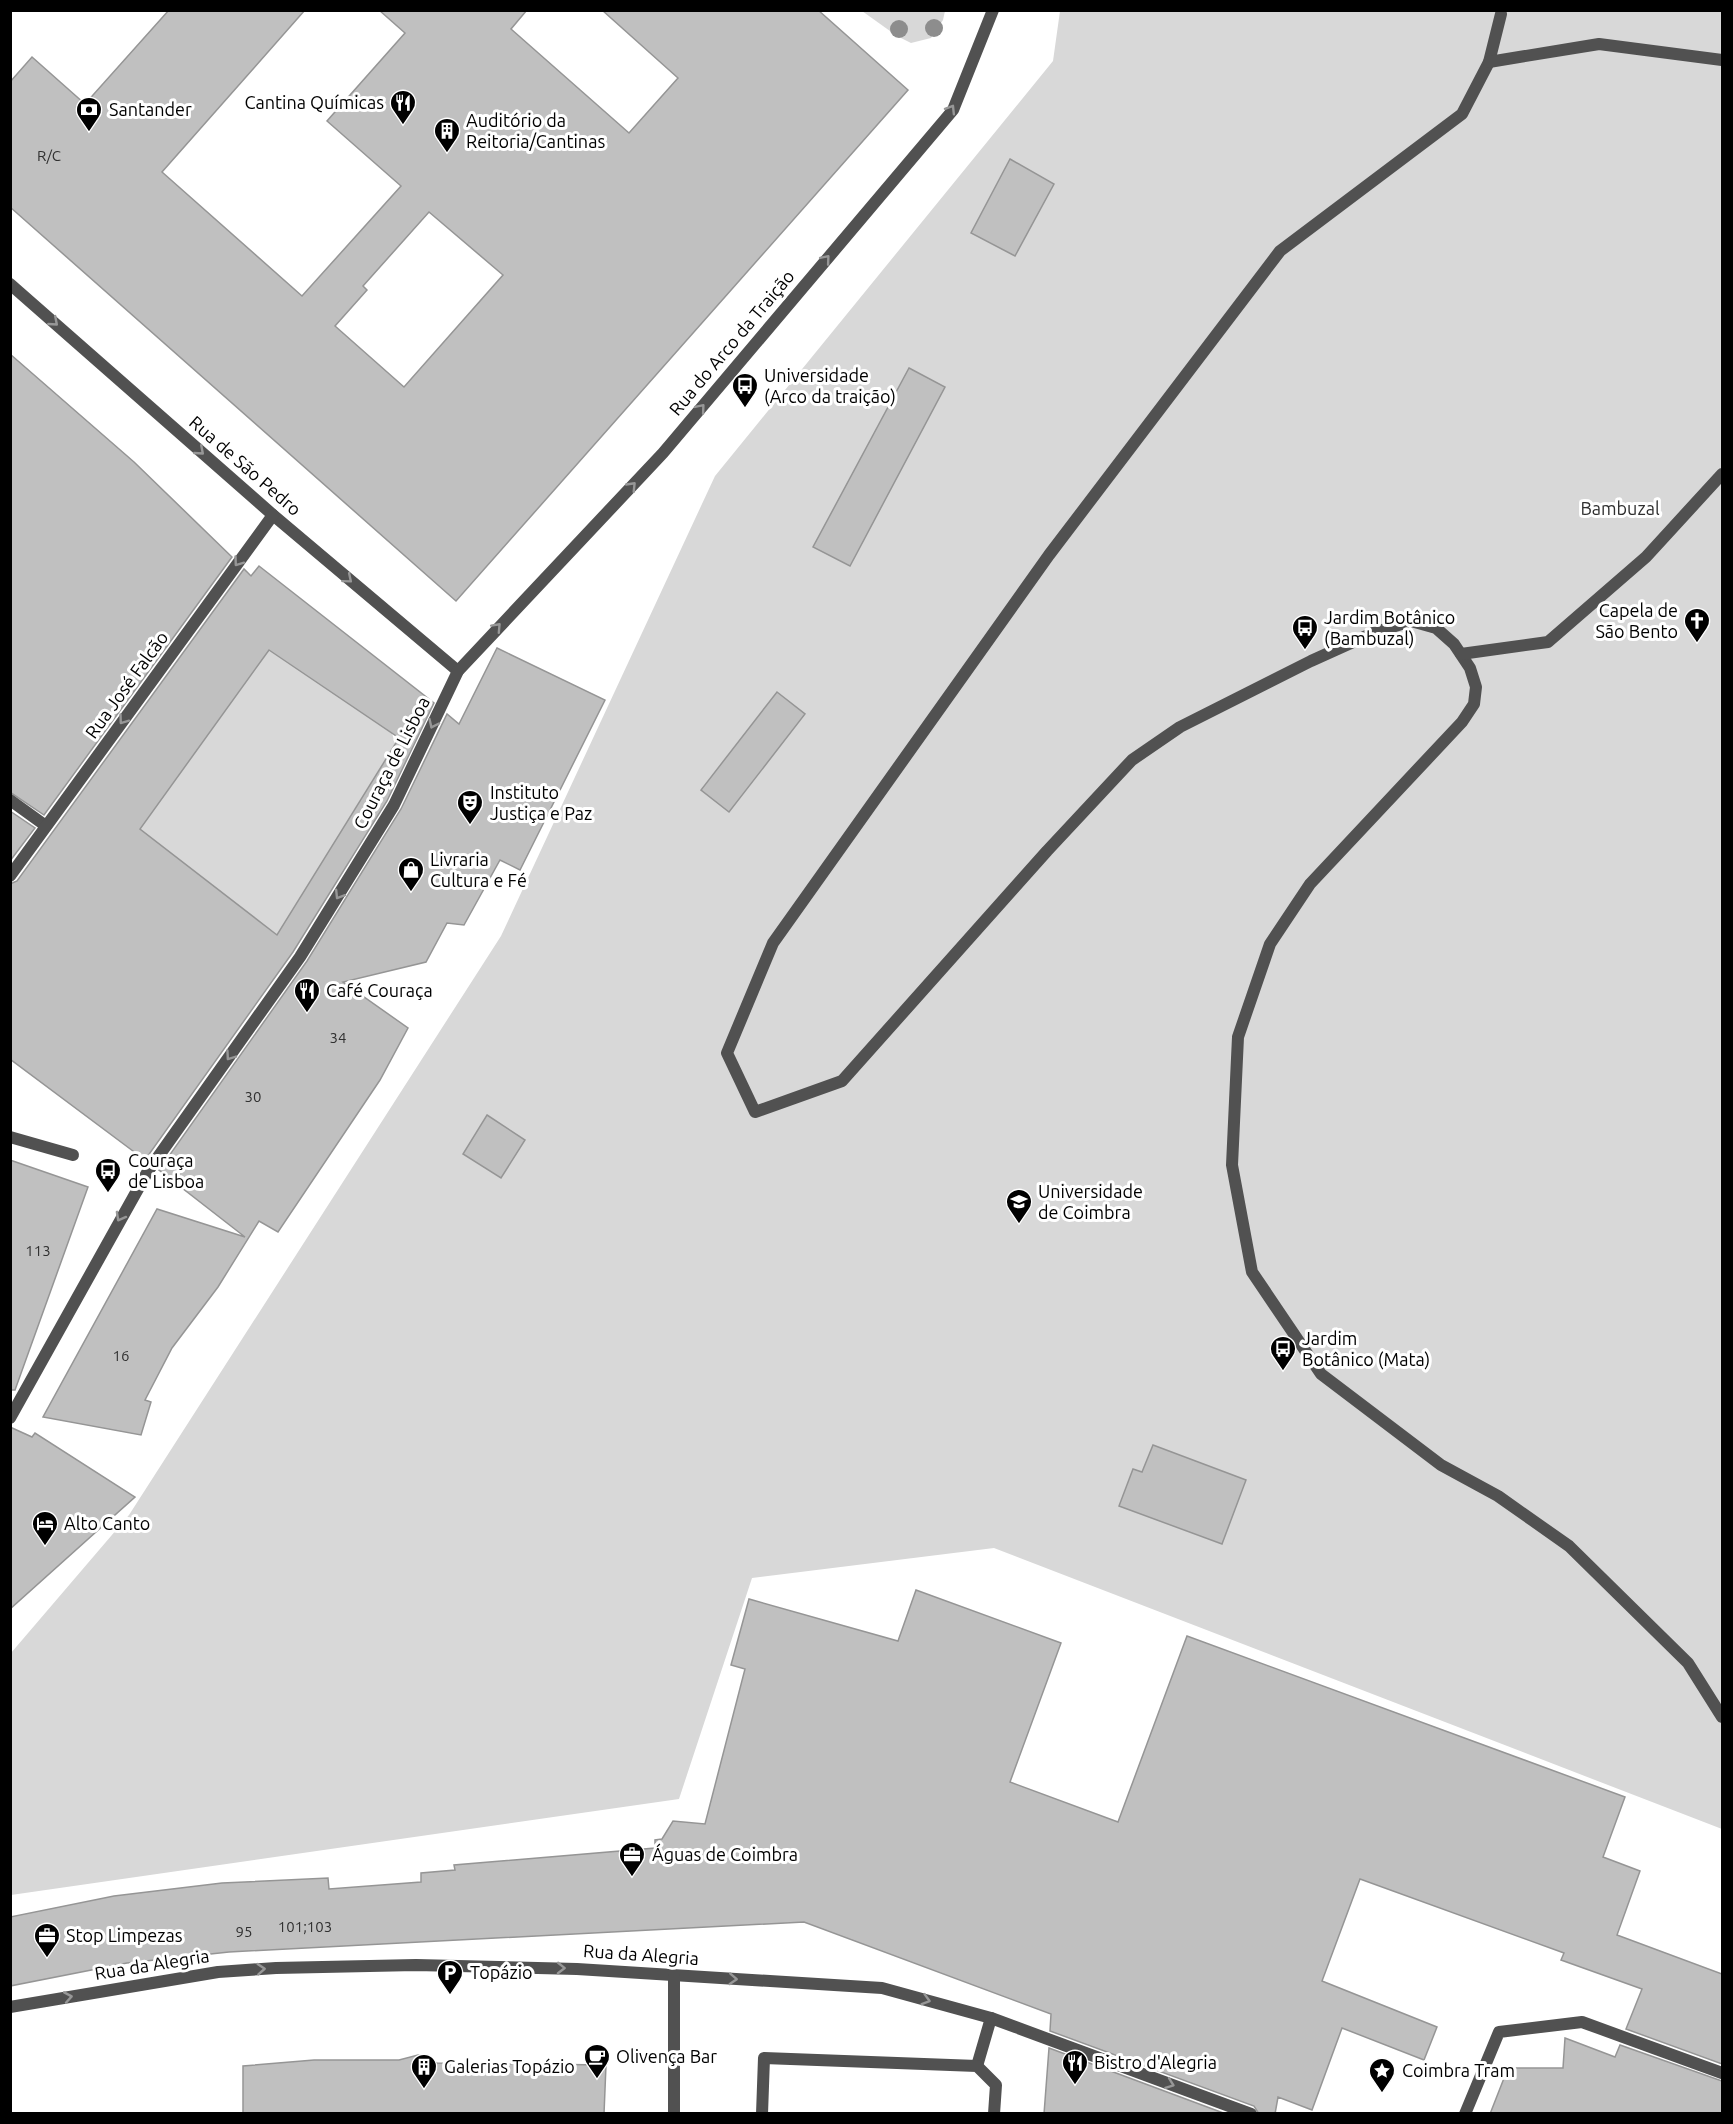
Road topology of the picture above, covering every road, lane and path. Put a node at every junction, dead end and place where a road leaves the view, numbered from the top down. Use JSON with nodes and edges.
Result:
{"nodes":[{"id":1,"x":993,"y":10,"type":"edge"},
{"id":2,"x":1501,"y":14,"type":"dead end"},
{"id":3,"x":1722,"y":60,"type":"edge"},
{"id":4,"x":1489,"y":62,"type":"junction"},
{"id":5,"x":10,"y":284,"type":"edge"},
{"id":6,"x":1722,"y":474,"type":"edge"},
{"id":7,"x":273,"y":515,"type":"junction"},
{"id":8,"x":1461,"y":654,"type":"junction"},
{"id":9,"x":458,"y":671,"type":"junction"},
{"id":10,"x":10,"y":800,"type":"edge"},
{"id":11,"x":46,"y":826,"type":"junction"},
{"id":12,"x":10,"y":876,"type":"edge"},
{"id":13,"x":10,"y":1137,"type":"edge"},
{"id":14,"x":73,"y":1155,"type":"dead end"},
{"id":15,"x":10,"y":1418,"type":"edge"},
{"id":16,"x":1722,"y":1717,"type":"edge"},
{"id":17,"x":674,"y":1976,"type":"junction"},
{"id":18,"x":10,"y":2007,"type":"edge"},
{"id":19,"x":991,"y":2018,"type":"junction"},
{"id":20,"x":976,"y":2066,"type":"junction"},
{"id":21,"x":1722,"y":2073,"type":"edge"},
{"id":22,"x":674,"y":2114,"type":"edge"},
{"id":23,"x":762,"y":2114,"type":"edge"},
{"id":24,"x":994,"y":2114,"type":"edge"},
{"id":25,"x":1251,"y":2114,"type":"edge"},
{"id":26,"x":1465,"y":2114,"type":"edge"}],
"edges":[{"from":9,"to":1,"type":"street","name":"Rua do Arco da Traição","one_way":true},
{"from":2,"to":4,"type":"street"},
{"from":3,"to":4,"type":"street"},
{"from":4,"to":8,"type":"street"},
{"from":5,"to":7,"type":"street","name":"Rua de São Pedro","one_way":true},
{"from":6,"to":8,"type":"street"},
{"from":7,"to":9,"type":"street","name":"Rua de São Pedro","one_way":true},
{"from":7,"to":11,"type":"street","name":"Rua José Falcão","one_way":true},
{"from":8,"to":16,"type":"street"},
{"from":9,"to":15,"type":"street","name":"Couraça de Lisboa","one_way":true},
{"from":10,"to":11,"type":"street"},
{"from":11,"to":12,"type":"street","name":"Rua José Falcão"},
{"from":13,"to":14,"type":"street"},
{"from":18,"to":17,"type":"street","name":"Rua da Alegria","one_way":true},
{"from":17,"to":19,"type":"street","name":"Rua da Alegria","one_way":true},
{"from":17,"to":22,"type":"street"},
{"from":19,"to":20,"type":"street"},
{"from":19,"to":25,"type":"street","name":"Rua da Alegria","one_way":true},
{"from":20,"to":23,"type":"street"},
{"from":20,"to":24,"type":"street"},
{"from":21,"to":26,"type":"street"}]}
